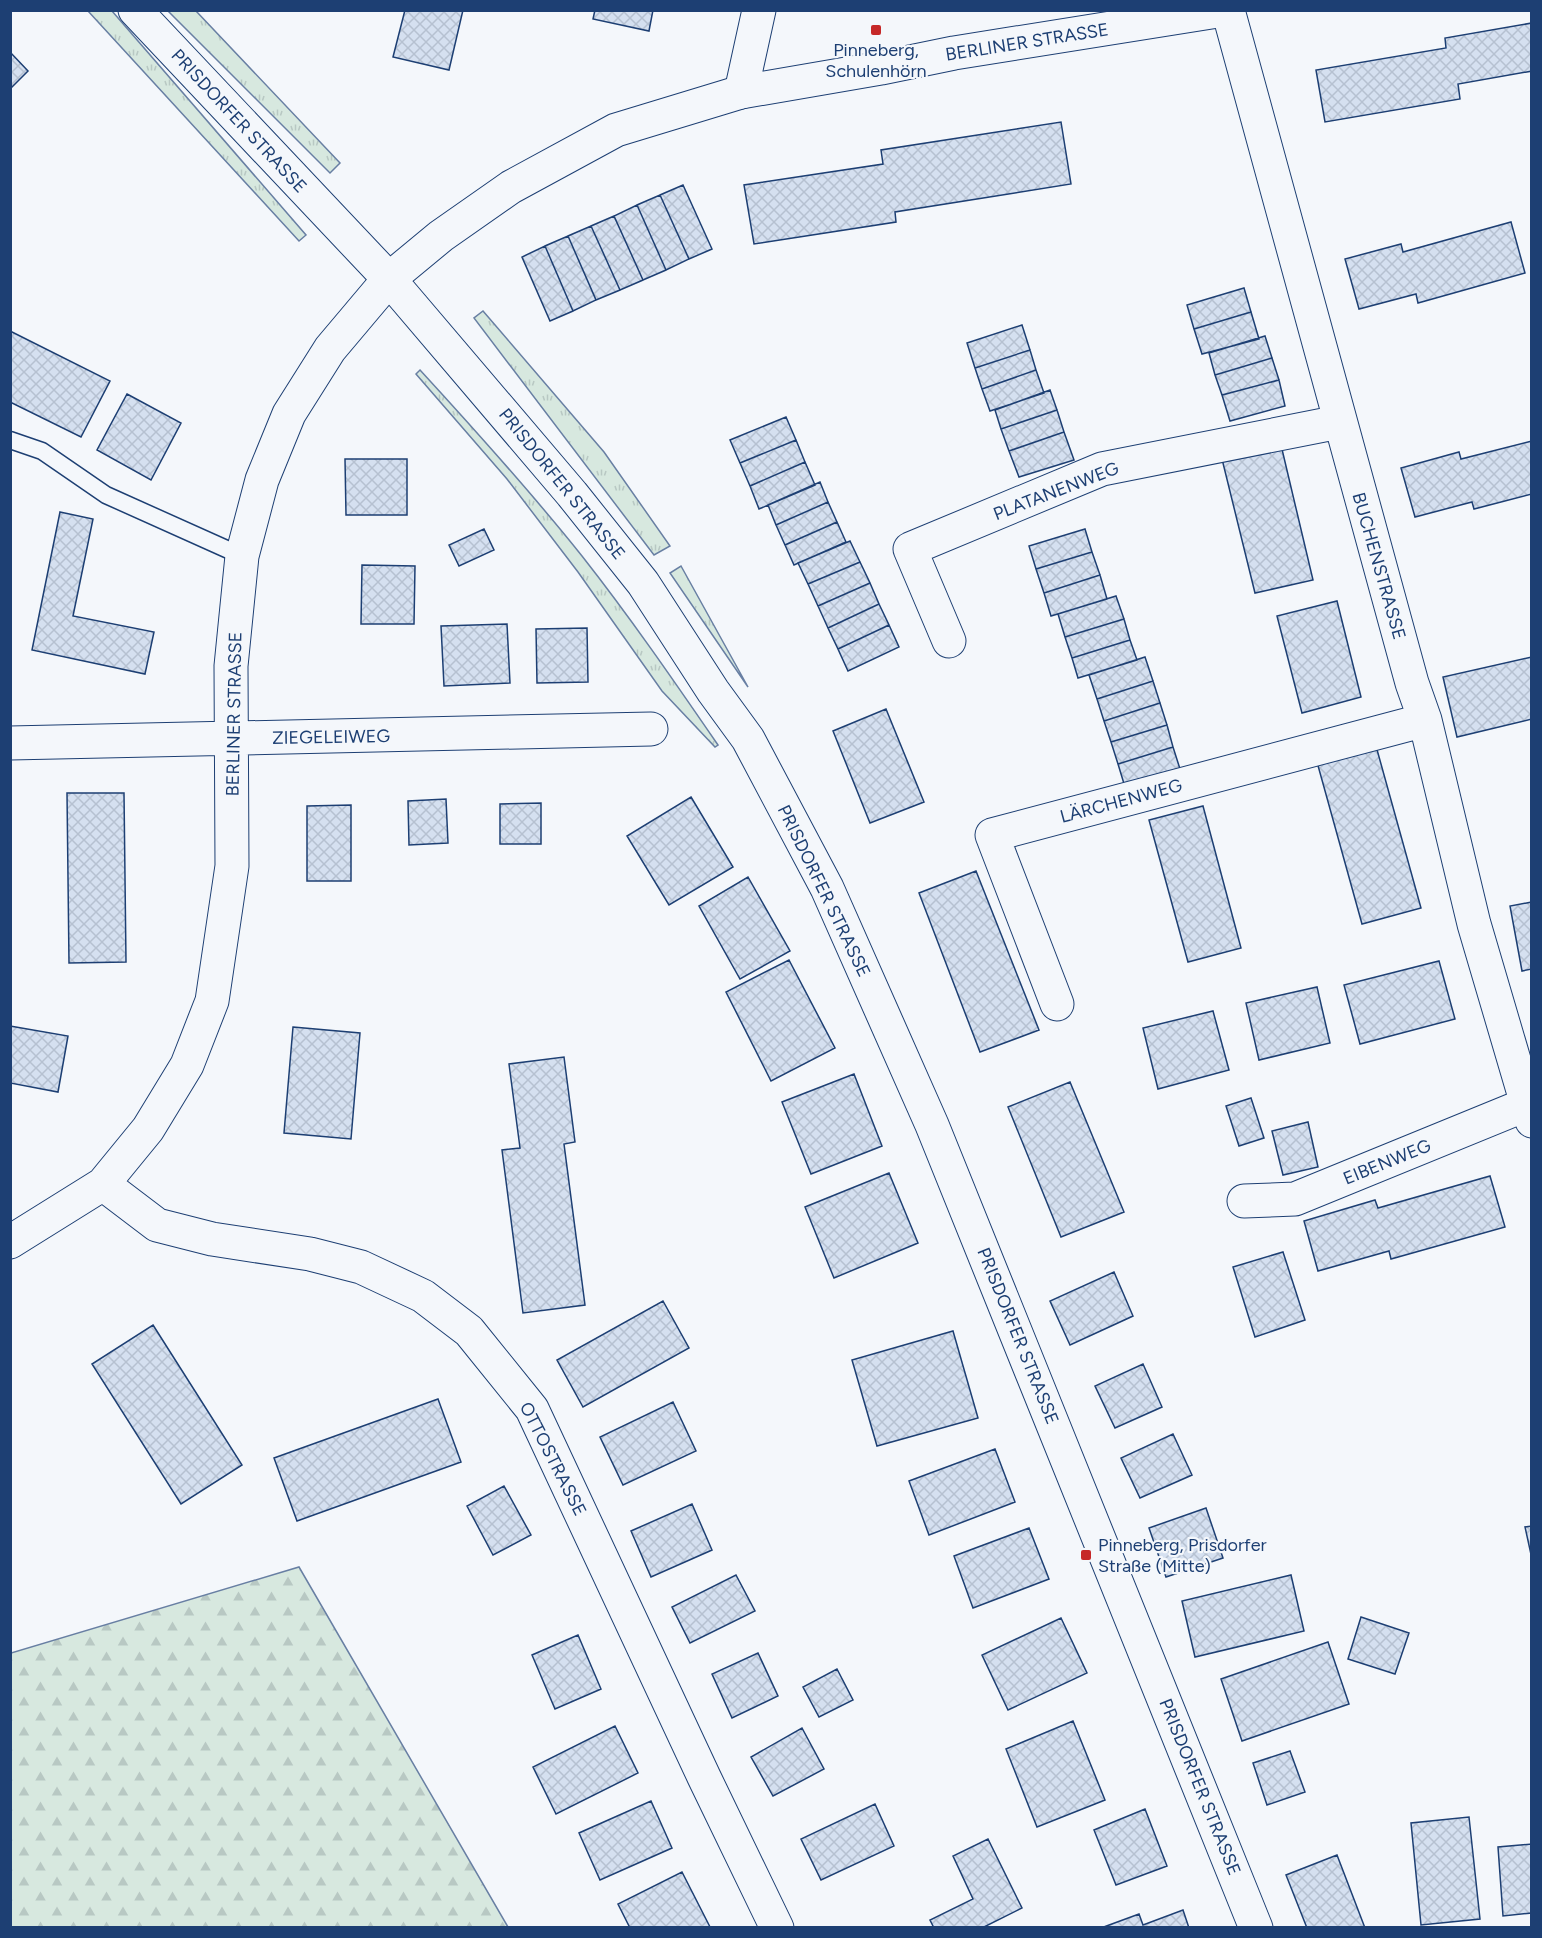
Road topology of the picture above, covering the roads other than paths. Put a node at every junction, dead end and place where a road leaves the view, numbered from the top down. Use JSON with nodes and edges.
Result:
{"nodes":[{"id":1,"x":135,"y":10,"type":"edge"},
{"id":2,"x":759,"y":10,"type":"edge"},
{"id":3,"x":1226,"y":10,"type":"edge"},
{"id":4,"x":741,"y":92,"type":"junction"},
{"id":5,"x":389,"y":279,"type":"junction"},
{"id":6,"x":1339,"y":422,"type":"junction"},
{"id":7,"x":10,"y":440,"type":"edge"},
{"id":8,"x":242,"y":556,"type":"junction"},
{"id":9,"x":949,"y":641,"type":"dead end"},
{"id":10,"x":1425,"y":720,"type":"junction"},
{"id":11,"x":651,"y":729,"type":"dead end"},
{"id":12,"x":232,"y":739,"type":"junction"},
{"id":13,"x":10,"y":743,"type":"edge"},
{"id":14,"x":1057,"y":1004,"type":"dead end"},
{"id":15,"x":1528,"y":1113,"type":"edge"},
{"id":16,"x":103,"y":1184,"type":"junction"},
{"id":17,"x":1244,"y":1201,"type":"dead end"},
{"id":18,"x":10,"y":1242,"type":"edge"},
{"id":19,"x":777,"y":1928,"type":"edge"},
{"id":20,"x":1256,"y":1928,"type":"edge"}],
"edges":[{"from":1,"to":5,"type":"street","name":"PRISDORFER STRASSE"},
{"from":2,"to":4,"type":"street"},
{"from":3,"to":4,"type":"street","name":"BERLINER STRASSE"},
{"from":3,"to":6,"type":"street","name":"BUCHENSTRASSE"},
{"from":4,"to":5,"type":"street","name":"BERLINER STRASSE"},
{"from":5,"to":8,"type":"street","name":"BERLINER STRASSE"},
{"from":5,"to":20,"type":"street","name":"PRISDORFER STRASSE"},
{"from":6,"to":9,"type":"street","name":"PLATANENWEG"},
{"from":6,"to":10,"type":"street","name":"BUCHENSTRASSE"},
{"from":7,"to":8,"type":"lane"},
{"from":8,"to":12,"type":"street","name":"BERLINER STRASSE"},
{"from":10,"to":14,"type":"street","name":"LÄRCHENWEG"},
{"from":10,"to":15,"type":"street","name":"BUCHENSTRASSE"},
{"from":11,"to":12,"type":"street","name":"ZIEGELEIWEG"},
{"from":12,"to":13,"type":"street","name":"ZIEGELEIWEG"},
{"from":12,"to":16,"type":"street","name":"BERLINER STRASSE"},
{"from":15,"to":17,"type":"street","name":"EIBENWEG"},
{"from":16,"to":18,"type":"street","name":"BERLINER STRASSE"},
{"from":16,"to":19,"type":"street","name":"OTTOSTRASSE"}]}
